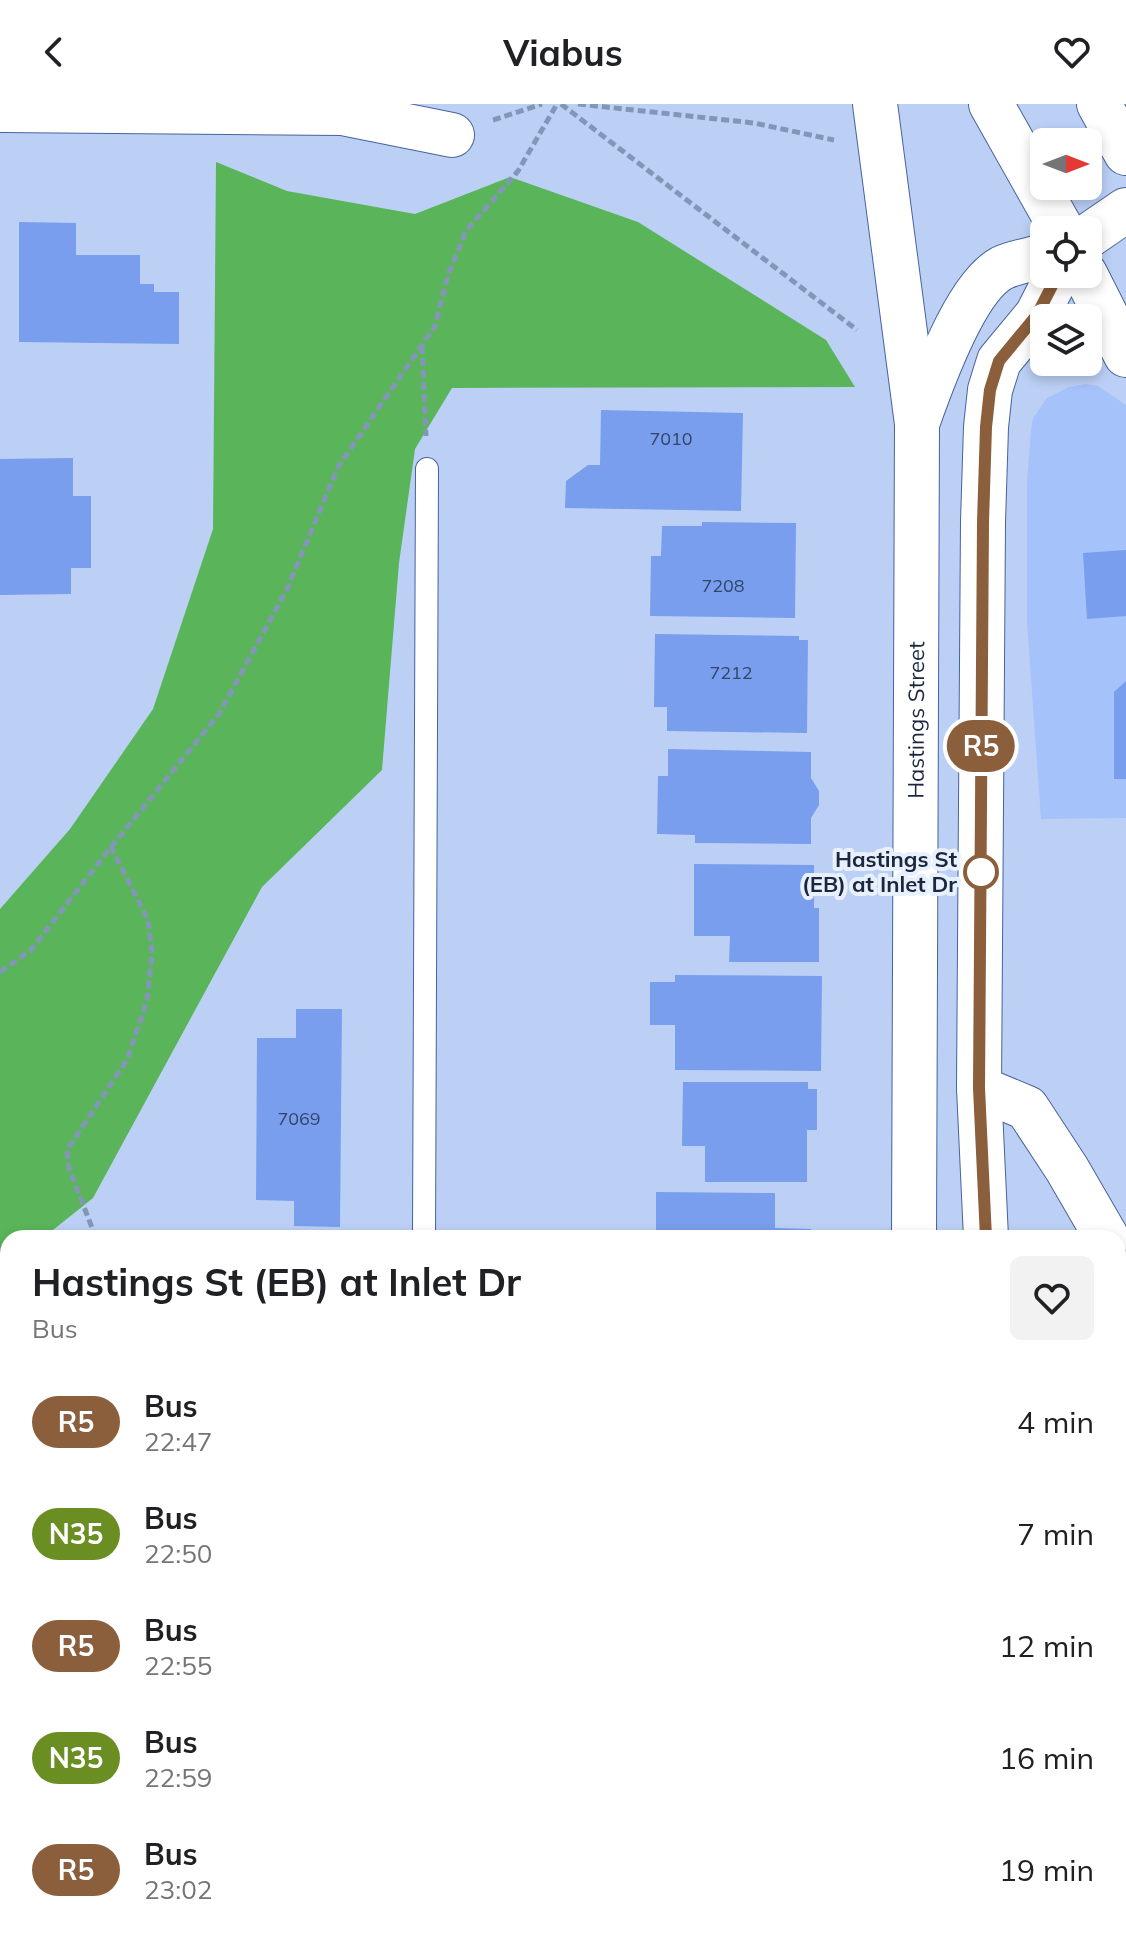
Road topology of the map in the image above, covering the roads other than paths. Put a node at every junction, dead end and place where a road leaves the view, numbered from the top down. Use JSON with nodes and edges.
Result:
{"nodes":[{"id":1,"x":875,"y":104,"type":"edge"},
{"id":2,"x":991,"y":104,"type":"edge"},
{"id":3,"x":1099,"y":104,"type":"edge"},
{"id":4,"x":0,"y":110,"type":"edge"},
{"id":5,"x":452,"y":135,"type":"dead end"},
{"id":6,"x":1126,"y":153,"type":"edge"},
{"id":7,"x":1126,"y":210,"type":"edge"},
{"id":8,"x":1054,"y":216,"type":"edge"},
{"id":9,"x":1102,"y":226,"type":"edge"},
{"id":10,"x":1030,"y":260,"type":"edge"},
{"id":11,"x":1051,"y":288,"type":"edge"},
{"id":12,"x":1092,"y":288,"type":"edge"},
{"id":13,"x":1126,"y":355,"type":"edge"},
{"id":14,"x":917,"y":424,"type":"junction"},
{"id":15,"x":427,"y":469,"type":"road end"},
{"id":16,"x":979,"y":1088,"type":"junction"},
{"id":17,"x":424,"y":1230,"type":"edge"},
{"id":18,"x":914,"y":1230,"type":"edge"},
{"id":19,"x":986,"y":1230,"type":"edge"},
{"id":20,"x":1102,"y":1230,"type":"edge"}],
"edges":[{"from":1,"to":14,"type":"main road"},
{"from":2,"to":8,"type":"main road"},
{"from":3,"to":6,"type":"main road"},
{"from":4,"to":5,"type":"main road"},
{"from":7,"to":9,"type":"main road"},
{"from":10,"to":14,"type":"main road","name":"Hastings Street"},
{"from":11,"to":16,"type":"main road"},
{"from":12,"to":13,"type":"main road"},
{"from":14,"to":18,"type":"main road","name":"Hastings Street"},
{"from":15,"to":17,"type":"lane"},
{"from":16,"to":19,"type":"main road"},
{"from":16,"to":20,"type":"main road"}]}
